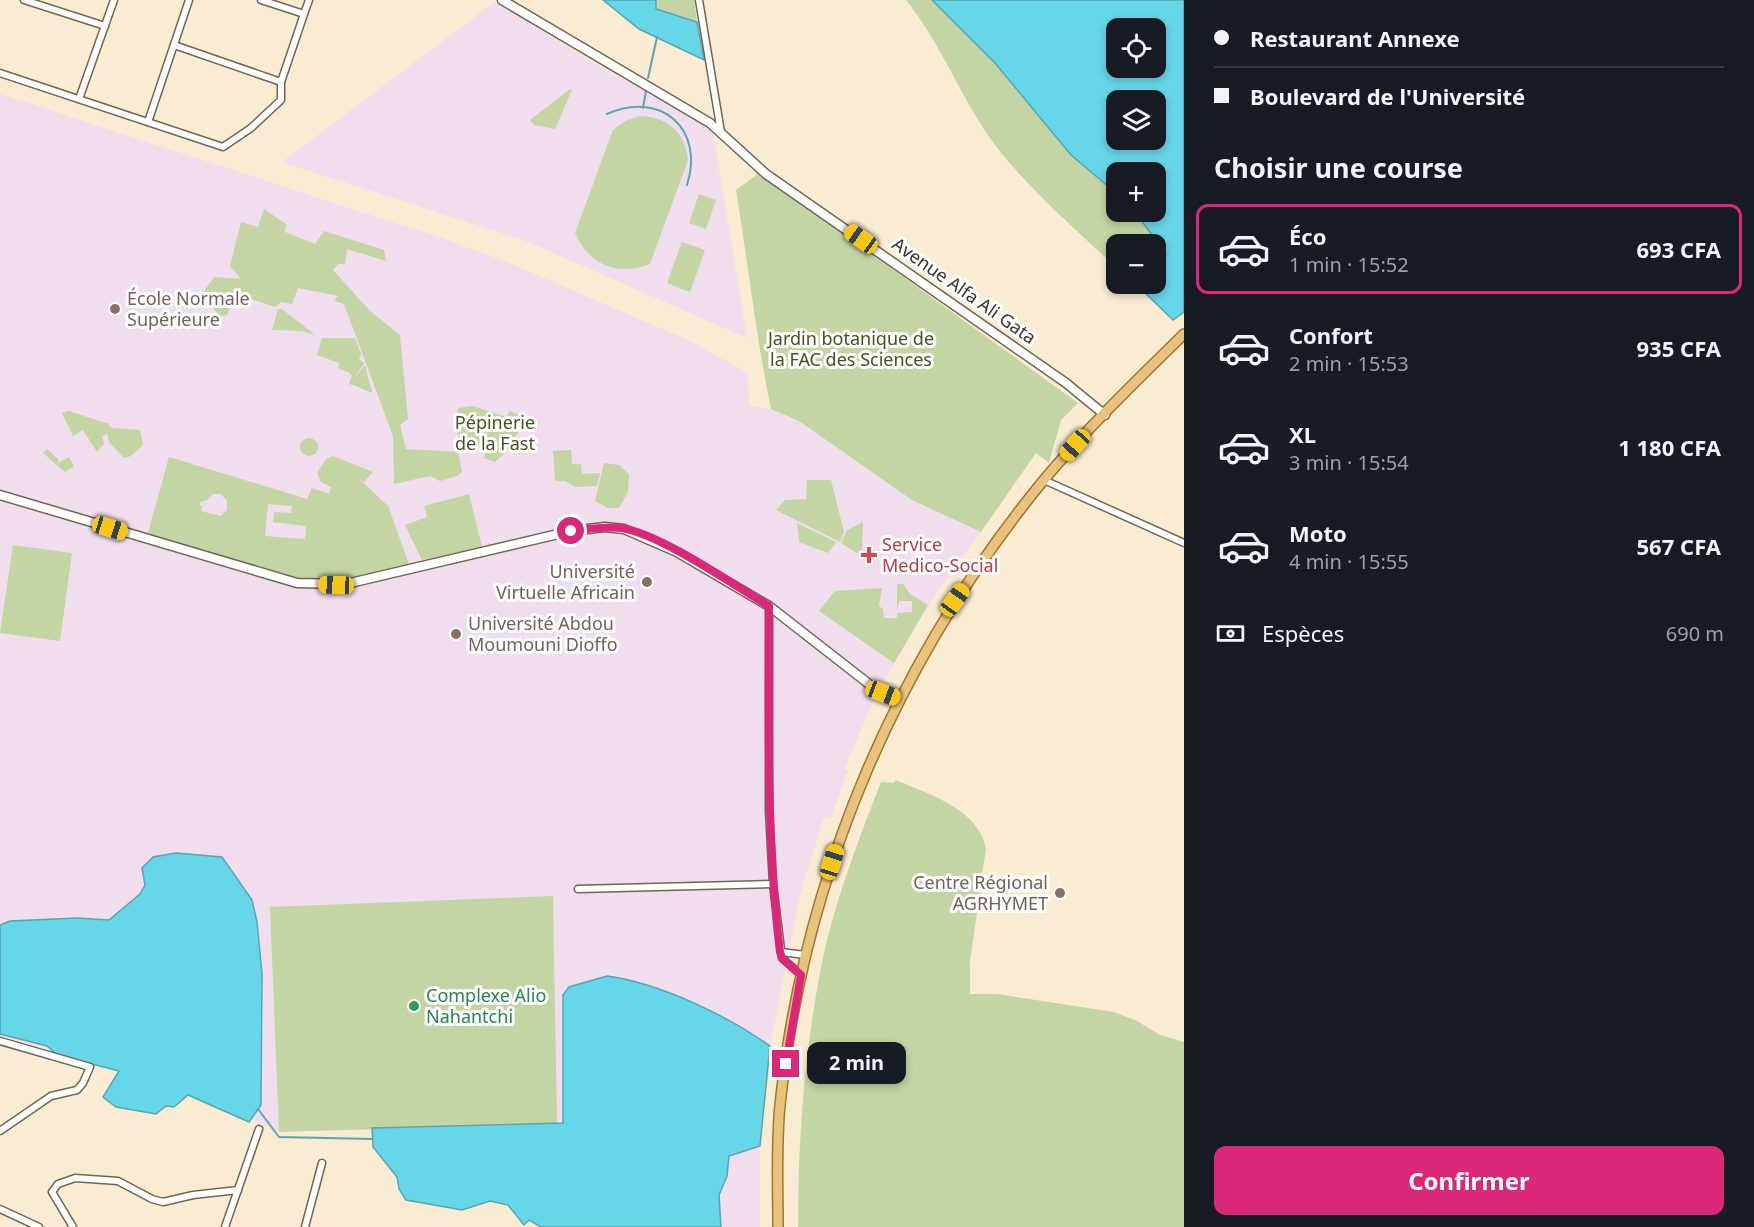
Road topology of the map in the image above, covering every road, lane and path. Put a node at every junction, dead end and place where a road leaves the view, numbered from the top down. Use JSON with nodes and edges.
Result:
{"nodes":[{"id":1,"x":24,"y":0,"type":"edge"},
{"id":2,"x":114,"y":0,"type":"edge"},
{"id":3,"x":189,"y":0,"type":"edge"},
{"id":4,"x":261,"y":0,"type":"edge"},
{"id":5,"x":309,"y":0,"type":"edge"},
{"id":6,"x":502,"y":0,"type":"edge"},
{"id":7,"x":699,"y":0,"type":"edge"},
{"id":8,"x":304,"y":14,"type":"junction"},
{"id":9,"x":105,"y":26,"type":"junction"},
{"id":10,"x":174,"y":45,"type":"junction"},
{"id":11,"x":0,"y":73,"type":"edge"},
{"id":12,"x":281,"y":82,"type":"junction"},
{"id":13,"x":79,"y":99,"type":"junction"},
{"id":14,"x":148,"y":122,"type":"junction"},
{"id":15,"x":721,"y":132,"type":"junction"},
{"id":16,"x":1184,"y":334,"type":"edge"},
{"id":17,"x":1105,"y":415,"type":"junction"},
{"id":18,"x":1044,"y":480,"type":"junction"},
{"id":19,"x":0,"y":495,"type":"edge"},
{"id":20,"x":1184,"y":543,"type":"edge"},
{"id":21,"x":769,"y":606,"type":"junction"},
{"id":22,"x":899,"y":700,"type":"junction"},
{"id":23,"x":773,"y":884,"type":"junction"},
{"id":24,"x":578,"y":890,"type":"dead end"},
{"id":25,"x":780,"y":952,"type":"junction"},
{"id":26,"x":805,"y":955,"type":"junction"},
{"id":27,"x":801,"y":975,"type":"junction"},
{"id":28,"x":0,"y":1041,"type":"edge"},
{"id":29,"x":259,"y":1129,"type":"dead end"},
{"id":30,"x":0,"y":1131,"type":"edge"},
{"id":31,"x":322,"y":1163,"type":"dead end"},
{"id":32,"x":238,"y":1190,"type":"junction"},
{"id":33,"x":0,"y":1209,"type":"edge"},
{"id":34,"x":39,"y":1227,"type":"edge"},
{"id":35,"x":73,"y":1227,"type":"edge"},
{"id":36,"x":225,"y":1227,"type":"edge"},
{"id":37,"x":305,"y":1227,"type":"edge"},
{"id":38,"x":778,"y":1227,"type":"edge"}],
"edges":[{"from":1,"to":9,"type":"street"},
{"from":2,"to":9,"type":"street"},
{"from":3,"to":10,"type":"street"},
{"from":4,"to":8,"type":"street"},
{"from":5,"to":8,"type":"street"},
{"from":6,"to":15,"type":"street","name":"Avenue Alfa Ali Gata"},
{"from":7,"to":15,"type":"street"},
{"from":8,"to":12,"type":"street"},
{"from":9,"to":13,"type":"street"},
{"from":10,"to":12,"type":"street"},
{"from":10,"to":14,"type":"street"},
{"from":11,"to":13,"type":"street"},
{"from":12,"to":14,"type":"street"},
{"from":13,"to":14,"type":"street"},
{"from":15,"to":17,"type":"street","name":"Avenue Alfa Ali Gata"},
{"from":16,"to":17,"type":"main road"},
{"from":17,"to":18,"type":"main road"},
{"from":18,"to":20,"type":"street"},
{"from":18,"to":22,"type":"main road"},
{"from":19,"to":21,"type":"street"},
{"from":21,"to":22,"type":"street"},
{"from":21,"to":23,"type":"street"},
{"from":22,"to":26,"type":"main road"},
{"from":23,"to":24,"type":"street"},
{"from":23,"to":25,"type":"street"},
{"from":25,"to":26,"type":"street"},
{"from":25,"to":27,"type":"street"},
{"from":26,"to":27,"type":"main road"},
{"from":27,"to":38,"type":"main road"},
{"from":28,"to":30,"type":"street"},
{"from":29,"to":32,"type":"street"},
{"from":31,"to":37,"type":"street"},
{"from":32,"to":35,"type":"street"},
{"from":32,"to":36,"type":"street"},
{"from":33,"to":34,"type":"street"}]}
